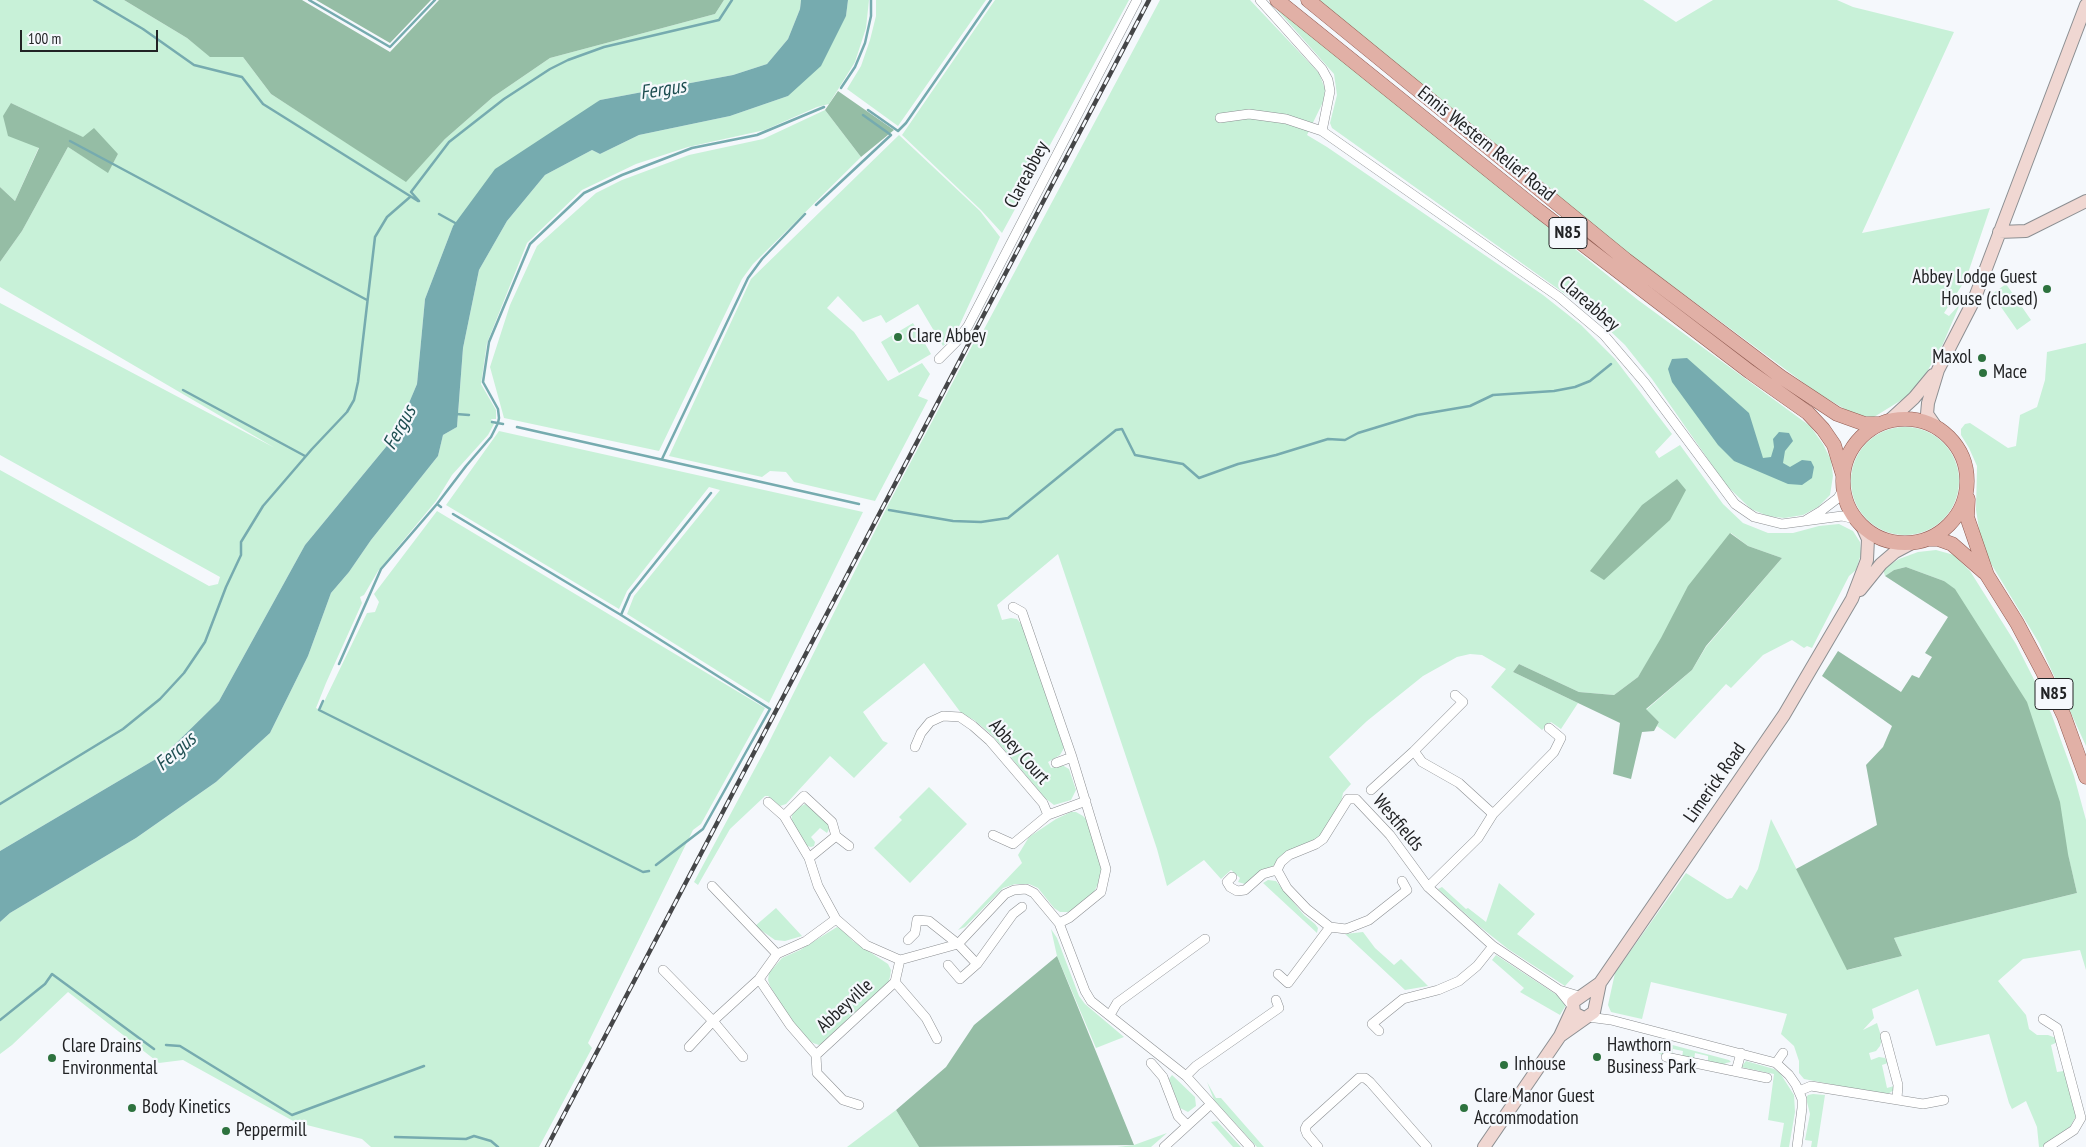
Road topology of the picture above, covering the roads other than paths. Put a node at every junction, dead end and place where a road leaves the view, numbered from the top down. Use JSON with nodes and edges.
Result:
{"nodes":[{"id":1,"x":1137,"y":0,"type":"edge"},
{"id":2,"x":1260,"y":0,"type":"edge"},
{"id":3,"x":1277,"y":0,"type":"edge"},
{"id":4,"x":1308,"y":0,"type":"edge"},
{"id":5,"x":2085,"y":8,"type":"edge"},
{"id":6,"x":1220,"y":118,"type":"dead end"},
{"id":7,"x":1322,"y":131,"type":"junction"},
{"id":8,"x":2086,"y":201,"type":"edge"},
{"id":9,"x":1999,"y":232,"type":"junction"},
{"id":10,"x":939,"y":359,"type":"dead end"},
{"id":11,"x":1938,"y":370,"type":"junction"},
{"id":12,"x":1885,"y":422,"type":"junction"},
{"id":13,"x":1936,"y":427,"type":"junction"},
{"id":14,"x":1843,"y":475,"type":"junction"},
{"id":15,"x":1968,"y":488,"type":"junction"},
{"id":16,"x":1843,"y":490,"type":"junction"},
{"id":17,"x":1802,"y":522,"type":"junction"},
{"id":18,"x":1858,"y":523,"type":"junction"},
{"id":19,"x":1928,"y":539,"type":"junction"},
{"id":20,"x":1912,"y":543,"type":"junction"},
{"id":21,"x":1987,"y":574,"type":"junction"},
{"id":22,"x":1852,"y":599,"type":"junction"},
{"id":23,"x":1013,"y":607,"type":"dead end"},
{"id":24,"x":1455,"y":695,"type":"dead end"},
{"id":25,"x":1549,"y":728,"type":"dead end"},
{"id":26,"x":915,"y":747,"type":"dead end"},
{"id":27,"x":1414,"y":751,"type":"junction"},
{"id":28,"x":1072,"y":757,"type":"junction"},
{"id":29,"x":1056,"y":763,"type":"dead end"},
{"id":30,"x":2086,"y":777,"type":"edge"},
{"id":31,"x":1370,"y":790,"type":"dead end"},
{"id":32,"x":1086,"y":801,"type":"junction"},
{"id":33,"x":768,"y":802,"type":"dead end"},
{"id":34,"x":1493,"y":814,"type":"junction"},
{"id":35,"x":1048,"y":815,"type":"junction"},
{"id":36,"x":784,"y":816,"type":"junction"},
{"id":37,"x":836,"y":836,"type":"junction"},
{"id":38,"x":993,"y":836,"type":"dead end"},
{"id":39,"x":849,"y":846,"type":"dead end"},
{"id":40,"x":809,"y":858,"type":"junction"},
{"id":41,"x":1277,"y":870,"type":"junction"},
{"id":42,"x":1232,"y":877,"type":"dead end"},
{"id":43,"x":1402,"y":881,"type":"dead end"},
{"id":44,"x":712,"y":886,"type":"dead end"},
{"id":45,"x":1428,"y":887,"type":"junction"},
{"id":46,"x":1022,"y":907,"type":"dead end"},
{"id":47,"x":836,"y":919,"type":"junction"},
{"id":48,"x":1060,"y":923,"type":"junction"},
{"id":49,"x":1330,"y":928,"type":"junction"},
{"id":50,"x":1205,"y":939,"type":"dead end"},
{"id":51,"x":908,"y":940,"type":"dead end"},
{"id":52,"x":958,"y":944,"type":"junction"},
{"id":53,"x":1493,"y":946,"type":"junction"},
{"id":54,"x":777,"y":954,"type":"junction"},
{"id":55,"x":900,"y":960,"type":"junction"},
{"id":56,"x":977,"y":964,"type":"junction"},
{"id":57,"x":948,"y":965,"type":"dead end"},
{"id":58,"x":663,"y":970,"type":"dead end"},
{"id":59,"x":1278,"y":974,"type":"dead end"},
{"id":60,"x":759,"y":979,"type":"junction"},
{"id":61,"x":895,"y":982,"type":"junction"},
{"id":62,"x":1600,"y":983,"type":"junction"},
{"id":63,"x":1276,"y":1000,"type":"dead end"},
{"id":64,"x":1577,"y":1002,"type":"junction"},
{"id":65,"x":1590,"y":1012,"type":"junction"},
{"id":66,"x":1110,"y":1015,"type":"junction"},
{"id":67,"x":2043,"y":1018,"type":"dead end"},
{"id":68,"x":713,"y":1021,"type":"junction"},
{"id":69,"x":1379,"y":1032,"type":"dead end"},
{"id":70,"x":1560,"y":1036,"type":"junction"},
{"id":71,"x":1885,"y":1036,"type":"dead end"},
{"id":72,"x":937,"y":1040,"type":"dead end"},
{"id":73,"x":689,"y":1047,"type":"dead end"},
{"id":74,"x":1741,"y":1053,"type":"junction"},
{"id":75,"x":1783,"y":1053,"type":"dead end"},
{"id":76,"x":816,"y":1055,"type":"junction"},
{"id":77,"x":743,"y":1057,"type":"dead end"},
{"id":78,"x":1666,"y":1057,"type":"dead end"},
{"id":79,"x":1151,"y":1063,"type":"dead end"},
{"id":80,"x":1776,"y":1063,"type":"junction"},
{"id":81,"x":1736,"y":1071,"type":"junction"},
{"id":82,"x":1186,"y":1076,"type":"junction"},
{"id":83,"x":1767,"y":1078,"type":"dead end"},
{"id":84,"x":1799,"y":1091,"type":"junction"},
{"id":85,"x":1897,"y":1099,"type":"junction"},
{"id":86,"x":1944,"y":1100,"type":"dead end"},
{"id":87,"x":1211,"y":1104,"type":"junction"},
{"id":88,"x":860,"y":1105,"type":"dead end"},
{"id":89,"x":1187,"y":1124,"type":"junction"},
{"id":90,"x":1164,"y":1147,"type":"edge"},
{"id":91,"x":1250,"y":1147,"type":"edge"},
{"id":92,"x":1318,"y":1147,"type":"edge"},
{"id":93,"x":1427,"y":1147,"type":"edge"},
{"id":94,"x":1484,"y":1147,"type":"edge"},
{"id":95,"x":1797,"y":1147,"type":"edge"},
{"id":96,"x":2048,"y":1147,"type":"edge"}],
"edges":[{"from":1,"to":10,"type":"street","name":"Clareabbey"},
{"from":2,"to":7,"type":"street"},
{"from":3,"to":14,"type":"main road","name":"Ennis Western Relief Road","number":"N85"},
{"from":4,"to":12,"type":"main road","name":"Ennis Western Relief Road","number":"N85"},
{"from":5,"to":9,"type":"main road"},
{"from":6,"to":7,"type":"street","name":"Clareabbey"},
{"from":7,"to":17,"type":"street","name":"Clareabbey"},
{"from":8,"to":9,"type":"main road"},
{"from":9,"to":11,"type":"main road"},
{"from":11,"to":12,"type":"main road"},
{"from":11,"to":13,"type":"main road"},
{"from":12,"to":13,"type":"main road","number":"N85"},
{"from":12,"to":14,"type":"main road","number":"N85"},
{"from":13,"to":15,"type":"main road","number":"N85"},
{"from":14,"to":16,"type":"main road","number":"N85"},
{"from":15,"to":19,"type":"main road","number":"N85"},
{"from":15,"to":21,"type":"main road","number":"N85"},
{"from":16,"to":17,"type":"street","name":"Clareabbey"},
{"from":16,"to":18,"type":"main road","number":"N85"},
{"from":17,"to":18,"type":"street","name":"Clareabbey"},
{"from":18,"to":20,"type":"main road","number":"N85"},
{"from":18,"to":22,"type":"main road"},
{"from":19,"to":20,"type":"main road","number":"N85"},
{"from":19,"to":21,"type":"main road","number":"N85"},
{"from":20,"to":22,"type":"main road"},
{"from":21,"to":30,"type":"main road","number":"N85"},
{"from":22,"to":62,"type":"main road","name":"Limerick Road"},
{"from":23,"to":28,"type":"street","name":"Abbey Court"},
{"from":24,"to":27,"type":"street","name":"Westfields"},
{"from":25,"to":34,"type":"street"},
{"from":26,"to":35,"type":"street","name":"Abbey Court"},
{"from":27,"to":31,"type":"street","name":"Westfields"},
{"from":27,"to":34,"type":"street"},
{"from":28,"to":29,"type":"street","name":"Abbey Court"},
{"from":28,"to":32,"type":"street","name":"Abbey Court"},
{"from":32,"to":35,"type":"street"},
{"from":32,"to":48,"type":"street","name":"Abbey Court"},
{"from":33,"to":36,"type":"street"},
{"from":34,"to":45,"type":"street"},
{"from":35,"to":38,"type":"street"},
{"from":36,"to":37,"type":"street"},
{"from":36,"to":40,"type":"street"},
{"from":37,"to":39,"type":"street"},
{"from":37,"to":40,"type":"street"},
{"from":40,"to":47,"type":"street"},
{"from":41,"to":42,"type":"street","name":"Westfields"},
{"from":41,"to":45,"type":"street","name":"Westfields"},
{"from":41,"to":49,"type":"street"},
{"from":43,"to":49,"type":"street","name":"Westfields"},
{"from":44,"to":54,"type":"street"},
{"from":45,"to":53,"type":"street","name":"Westfields"},
{"from":46,"to":56,"type":"street"},
{"from":47,"to":54,"type":"street"},
{"from":47,"to":55,"type":"street"},
{"from":48,"to":52,"type":"street"},
{"from":48,"to":66,"type":"street"},
{"from":49,"to":59,"type":"street"},
{"from":50,"to":66,"type":"street"},
{"from":51,"to":52,"type":"street"},
{"from":52,"to":55,"type":"street"},
{"from":52,"to":56,"type":"street"},
{"from":53,"to":64,"type":"street","name":"Westfields"},
{"from":53,"to":69,"type":"street"},
{"from":54,"to":60,"type":"street"},
{"from":55,"to":61,"type":"street","name":"Abbeyville"},
{"from":56,"to":57,"type":"street"},
{"from":58,"to":68,"type":"street"},
{"from":60,"to":68,"type":"street"},
{"from":60,"to":76,"type":"street","name":"Abbeyville"},
{"from":61,"to":72,"type":"street","name":"Abbeyville"},
{"from":61,"to":76,"type":"street","name":"Abbeyville"},
{"from":62,"to":64,"type":"main road","name":"Limerick Road"},
{"from":62,"to":65,"type":"main road","name":"Limerick Road"},
{"from":63,"to":82,"type":"street"},
{"from":64,"to":65,"type":"main road"},
{"from":64,"to":65,"type":"main road"},
{"from":64,"to":70,"type":"main road"},
{"from":65,"to":70,"type":"main road"},
{"from":65,"to":74,"type":"street"},
{"from":66,"to":82,"type":"street"},
{"from":67,"to":96,"type":"street"},
{"from":68,"to":73,"type":"street"},
{"from":68,"to":77,"type":"street"},
{"from":70,"to":94,"type":"main road"},
{"from":71,"to":85,"type":"street"},
{"from":74,"to":80,"type":"street"},
{"from":74,"to":81,"type":"street"},
{"from":75,"to":80,"type":"street"},
{"from":76,"to":88,"type":"street","name":"Abbeyville"},
{"from":78,"to":81,"type":"street"},
{"from":79,"to":89,"type":"street"},
{"from":80,"to":84,"type":"street"},
{"from":81,"to":83,"type":"street"},
{"from":82,"to":87,"type":"street"},
{"from":84,"to":85,"type":"street"},
{"from":84,"to":95,"type":"street"},
{"from":85,"to":86,"type":"street"},
{"from":87,"to":89,"type":"street"},
{"from":87,"to":91,"type":"street"},
{"from":89,"to":90,"type":"street"},
{"from":92,"to":93,"type":"street"}]}
